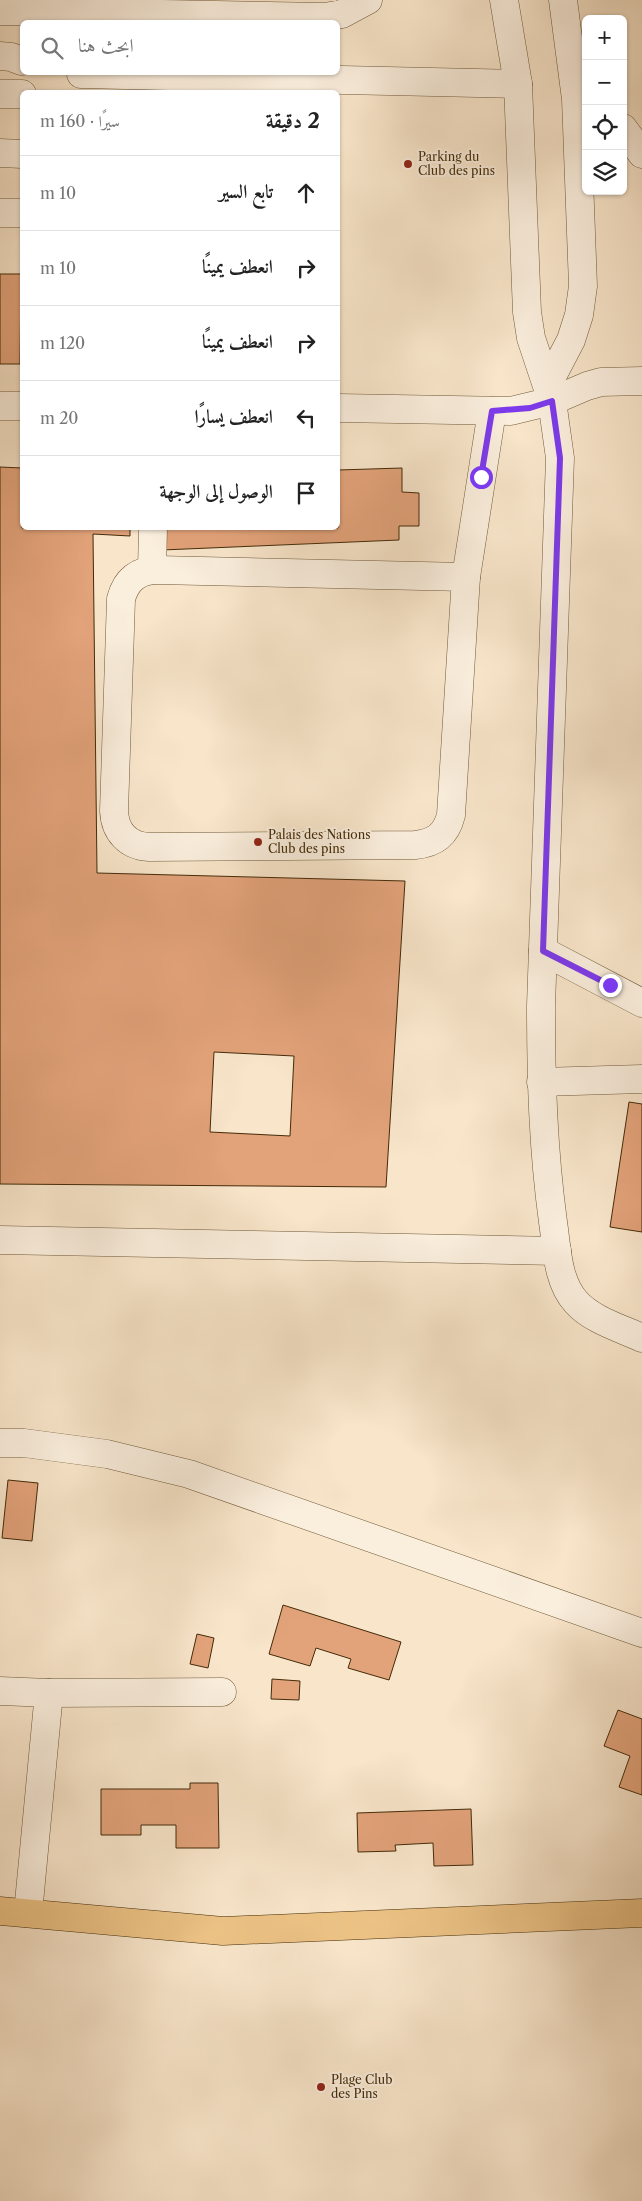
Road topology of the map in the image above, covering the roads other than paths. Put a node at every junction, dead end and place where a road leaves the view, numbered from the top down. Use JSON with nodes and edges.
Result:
{"nodes":[{"id":1,"x":368,"y":0,"type":"edge"},
{"id":2,"x":504,"y":0,"type":"edge"},
{"id":3,"x":563,"y":0,"type":"edge"},
{"id":4,"x":0,"y":11,"type":"edge"},
{"id":5,"x":568,"y":34,"type":"junction"},
{"id":6,"x":0,"y":56,"type":"edge"},
{"id":7,"x":20,"y":60,"type":"edge"},
{"id":8,"x":584,"y":60,"type":"edge"},
{"id":9,"x":30,"y":75,"type":"edge"},
{"id":10,"x":125,"y":75,"type":"edge"},
{"id":11,"x":518,"y":84,"type":"junction"},
{"id":12,"x":31,"y":90,"type":"edge"},
{"id":13,"x":0,"y":94,"type":"edge"},
{"id":14,"x":20,"y":94,"type":"edge"},
{"id":15,"x":627,"y":133,"type":"edge"},
{"id":16,"x":0,"y":153,"type":"edge"},
{"id":17,"x":20,"y":154,"type":"edge"},
{"id":18,"x":642,"y":154,"type":"edge"},
{"id":19,"x":0,"y":213,"type":"edge"},
{"id":20,"x":20,"y":213,"type":"edge"},
{"id":21,"x":642,"y":381,"type":"edge"},
{"id":22,"x":550,"y":393,"type":"junction"},
{"id":23,"x":0,"y":406,"type":"edge"},
{"id":24,"x":20,"y":406,"type":"edge"},
{"id":25,"x":340,"y":408,"type":"edge"},
{"id":26,"x":492,"y":411,"type":"junction"},
{"id":27,"x":153,"y":530,"type":"edge"},
{"id":28,"x":152,"y":570,"type":"junction"},
{"id":29,"x":466,"y":577,"type":"junction"},
{"id":30,"x":543,"y":951,"type":"junction"},
{"id":31,"x":642,"y":1003,"type":"edge"},
{"id":32,"x":642,"y":1079,"type":"edge"},
{"id":33,"x":541,"y":1082,"type":"junction"},
{"id":34,"x":0,"y":1240,"type":"edge"},
{"id":35,"x":557,"y":1251,"type":"junction"},
{"id":36,"x":642,"y":1338,"type":"edge"},
{"id":37,"x":0,"y":1442,"type":"edge"},
{"id":38,"x":642,"y":1633,"type":"edge"},
{"id":39,"x":0,"y":1691,"type":"edge"},
{"id":40,"x":222,"y":1692,"type":"dead end"},
{"id":41,"x":49,"y":1694,"type":"junction"},
{"id":42,"x":0,"y":1911,"type":"edge"},
{"id":43,"x":28,"y":1913,"type":"junction"},
{"id":44,"x":642,"y":1913,"type":"edge"}],
"edges":[{"from":1,"to":4,"type":"street"},
{"from":2,"to":11,"type":"street"},
{"from":3,"to":5,"type":"street"},
{"from":5,"to":8,"type":"street"},
{"from":5,"to":22,"type":"street"},
{"from":6,"to":7,"type":"street"},
{"from":9,"to":12,"type":"street"},
{"from":10,"to":11,"type":"street"},
{"from":11,"to":22,"type":"street"},
{"from":13,"to":14,"type":"street"},
{"from":15,"to":18,"type":"street"},
{"from":16,"to":17,"type":"street"},
{"from":19,"to":20,"type":"street"},
{"from":21,"to":22,"type":"street"},
{"from":22,"to":26,"type":"street"},
{"from":22,"to":30,"type":"street"},
{"from":23,"to":24,"type":"street"},
{"from":25,"to":26,"type":"street"},
{"from":26,"to":29,"type":"street"},
{"from":27,"to":28,"type":"street"},
{"from":28,"to":29,"type":"street"},
{"from":28,"to":29,"type":"street"},
{"from":30,"to":31,"type":"street"},
{"from":30,"to":33,"type":"street"},
{"from":32,"to":33,"type":"street"},
{"from":33,"to":35,"type":"street"},
{"from":34,"to":35,"type":"street"},
{"from":35,"to":36,"type":"street"},
{"from":37,"to":38,"type":"street"},
{"from":39,"to":41,"type":"street"},
{"from":40,"to":41,"type":"street"},
{"from":41,"to":43,"type":"street"},
{"from":42,"to":43,"type":"main road"},
{"from":43,"to":44,"type":"main road"}]}
